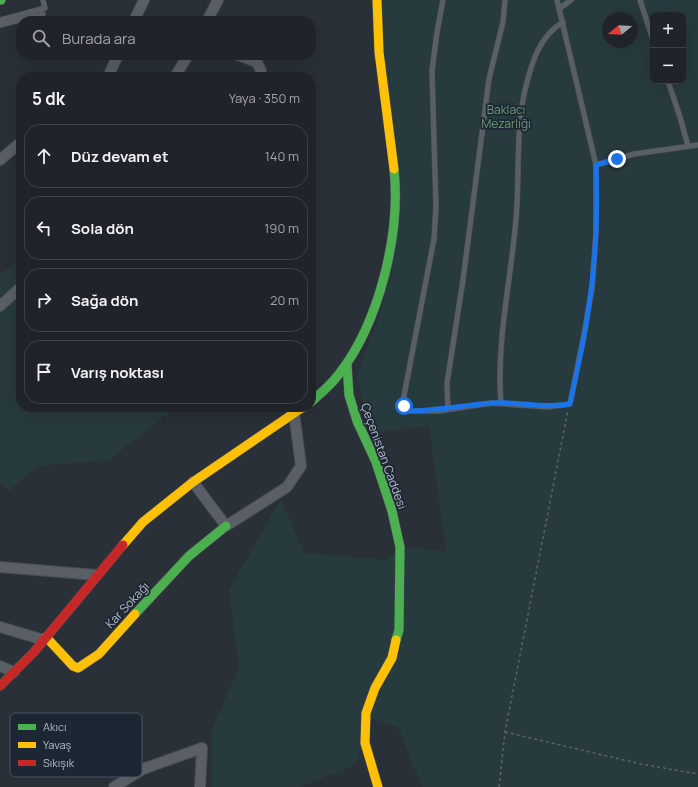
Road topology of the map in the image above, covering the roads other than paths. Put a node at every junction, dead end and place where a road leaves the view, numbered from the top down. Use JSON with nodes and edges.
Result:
{"nodes":[{"id":1,"x":42,"y":0,"type":"edge"},
{"id":2,"x":144,"y":0,"type":"edge"},
{"id":3,"x":218,"y":0,"type":"edge"},
{"id":4,"x":377,"y":0,"type":"edge"},
{"id":5,"x":443,"y":0,"type":"edge"},
{"id":6,"x":505,"y":0,"type":"edge"},
{"id":7,"x":557,"y":0,"type":"edge"},
{"id":8,"x":571,"y":0,"type":"edge"},
{"id":9,"x":640,"y":0,"type":"edge"},
{"id":10,"x":559,"y":9,"type":"junction"},
{"id":11,"x":43,"y":14,"type":"dead end"},
{"id":12,"x":36,"y":16,"type":"edge"},
{"id":13,"x":136,"y":16,"type":"edge"},
{"id":14,"x":210,"y":16,"type":"edge"},
{"id":15,"x":0,"y":20,"type":"edge"},
{"id":16,"x":16,"y":22,"type":"edge"},
{"id":17,"x":563,"y":22,"type":"junction"},
{"id":18,"x":0,"y":26,"type":"edge"},
{"id":19,"x":650,"y":31,"type":"edge"},
{"id":20,"x":116,"y":60,"type":"edge"},
{"id":21,"x":185,"y":60,"type":"edge"},
{"id":22,"x":252,"y":60,"type":"edge"},
{"id":23,"x":110,"y":72,"type":"edge"},
{"id":24,"x":178,"y":72,"type":"edge"},
{"id":25,"x":261,"y":72,"type":"edge"},
{"id":26,"x":669,"y":84,"type":"edge"},
{"id":27,"x":698,"y":145,"type":"edge"},
{"id":28,"x":16,"y":146,"type":"edge"},
{"id":29,"x":688,"y":146,"type":"junction"},
{"id":30,"x":0,"y":160,"type":"edge"},
{"id":31,"x":596,"y":165,"type":"junction"},
{"id":32,"x":16,"y":292,"type":"edge"},
{"id":33,"x":0,"y":306,"type":"edge"},
{"id":34,"x":347,"y":365,"type":"junction"},
{"id":35,"x":316,"y":397,"type":"edge"},
{"id":36,"x":502,"y":403,"type":"junction"},
{"id":37,"x":448,"y":409,"type":"junction"},
{"id":38,"x":294,"y":413,"type":"joint"},
{"id":39,"x":193,"y":482,"type":"junction"},
{"id":40,"x":226,"y":526,"type":"junction"},
{"id":41,"x":0,"y":567,"type":"edge"},
{"id":42,"x":97,"y":575,"type":"junction"},
{"id":43,"x":0,"y":627,"type":"edge"},
{"id":44,"x":45,"y":639,"type":"junction"},
{"id":45,"x":0,"y":666,"type":"edge"},
{"id":46,"x":14,"y":672,"type":"junction"},
{"id":47,"x":0,"y":686,"type":"edge"},
{"id":48,"x":142,"y":770,"type":"edge"},
{"id":49,"x":130,"y":777,"type":"edge"},
{"id":50,"x":114,"y":787,"type":"edge"},
{"id":51,"x":200,"y":787,"type":"edge"},
{"id":52,"x":378,"y":787,"type":"edge"}],
"edges":[{"from":1,"to":15,"type":"lane"},
{"from":2,"to":13,"type":"street"},
{"from":3,"to":14,"type":"street"},
{"from":4,"to":34,"type":"street"},
{"from":5,"to":37,"type":"lane"},
{"from":6,"to":37,"type":"lane"},
{"from":7,"to":10,"type":"lane"},
{"from":8,"to":10,"type":"lane"},
{"from":9,"to":19,"type":"lane"},
{"from":10,"to":17,"type":"lane"},
{"from":11,"to":12,"type":"lane"},
{"from":16,"to":18,"type":"lane"},
{"from":17,"to":31,"type":"lane"},
{"from":17,"to":36,"type":"lane"},
{"from":20,"to":23,"type":"street"},
{"from":21,"to":24,"type":"street"},
{"from":22,"to":25,"type":"street"},
{"from":26,"to":29,"type":"lane"},
{"from":27,"to":29,"type":"lane"},
{"from":28,"to":30,"type":"street"},
{"from":29,"to":31,"type":"lane"},
{"from":31,"to":36,"type":"lane"},
{"from":32,"to":33,"type":"street"},
{"from":34,"to":35,"type":"street"},
{"from":34,"to":52,"type":"street","name":"Çeçenistan Caddesi"},
{"from":36,"to":37,"type":"lane"},
{"from":38,"to":39,"type":"street"},
{"from":38,"to":40,"type":"street"},
{"from":39,"to":40,"type":"street"},
{"from":39,"to":42,"type":"street"},
{"from":40,"to":44,"type":"street","name":"Kar Sokağı"},
{"from":41,"to":42,"type":"street"},
{"from":42,"to":44,"type":"street"},
{"from":43,"to":44,"type":"street"},
{"from":44,"to":46,"type":"street"},
{"from":45,"to":46,"type":"street"},
{"from":46,"to":47,"type":"street"},
{"from":48,"to":51,"type":"street"},
{"from":49,"to":50,"type":"street"}]}
